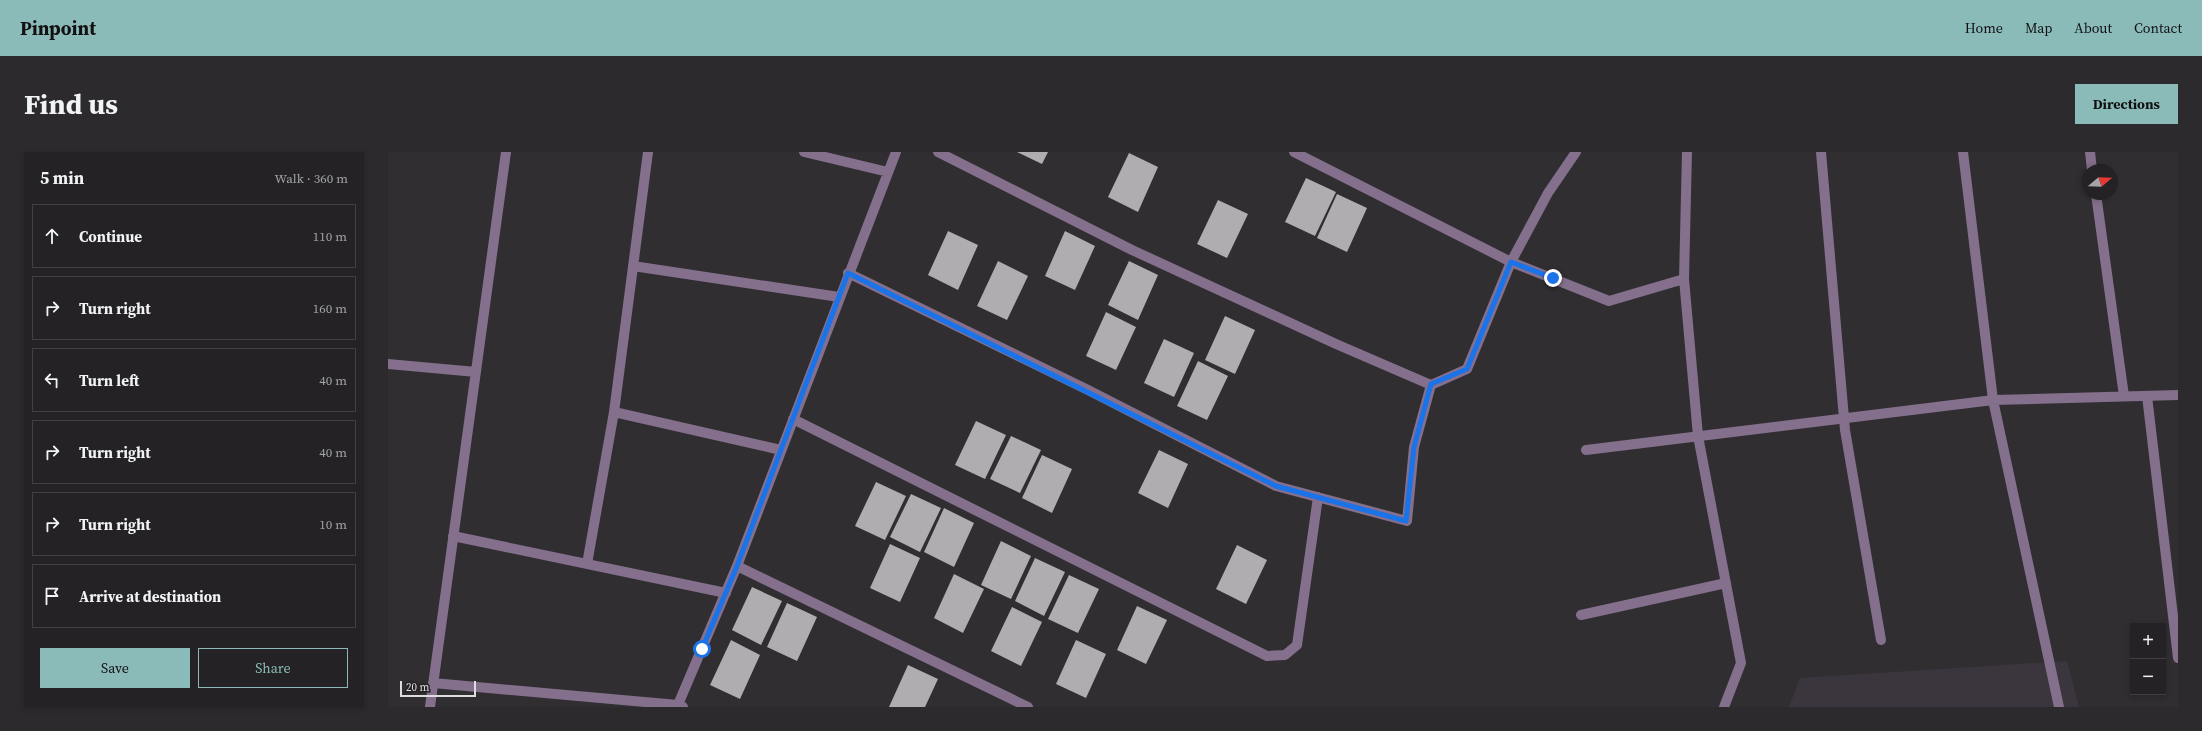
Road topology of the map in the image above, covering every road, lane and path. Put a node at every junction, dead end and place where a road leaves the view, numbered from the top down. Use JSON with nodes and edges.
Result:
{"nodes":[{"id":1,"x":506,"y":152,"type":"edge"},
{"id":2,"x":648,"y":152,"type":"edge"},
{"id":3,"x":804,"y":152,"type":"edge"},
{"id":4,"x":896,"y":152,"type":"edge"},
{"id":5,"x":938,"y":152,"type":"edge"},
{"id":6,"x":1294,"y":152,"type":"edge"},
{"id":7,"x":1576,"y":152,"type":"edge"},
{"id":8,"x":1687,"y":152,"type":"edge"},
{"id":9,"x":1821,"y":152,"type":"edge"},
{"id":10,"x":1963,"y":152,"type":"edge"},
{"id":11,"x":2090,"y":152,"type":"edge"},
{"id":12,"x":2091,"y":164,"type":"edge"},
{"id":13,"x":888,"y":172,"type":"junction"},
{"id":14,"x":2097,"y":200,"type":"edge"},
{"id":15,"x":1511,"y":262,"type":"junction"},
{"id":16,"x":633,"y":266,"type":"junction"},
{"id":17,"x":848,"y":273,"type":"junction"},
{"id":18,"x":1684,"y":279,"type":"junction"},
{"id":19,"x":839,"y":297,"type":"junction"},
{"id":20,"x":388,"y":364,"type":"edge"},
{"id":21,"x":476,"y":372,"type":"junction"},
{"id":22,"x":1431,"y":384,"type":"junction"},
{"id":23,"x":2178,"y":395,"type":"edge"},
{"id":24,"x":2124,"y":396,"type":"junction"},
{"id":25,"x":2147,"y":396,"type":"junction"},
{"id":26,"x":1993,"y":400,"type":"junction"},
{"id":27,"x":614,"y":412,"type":"junction"},
{"id":28,"x":793,"y":418,"type":"junction"},
{"id":29,"x":1844,"y":418,"type":"junction"},
{"id":30,"x":1698,"y":436,"type":"junction"},
{"id":31,"x":781,"y":450,"type":"junction"},
{"id":32,"x":1586,"y":450,"type":"dead end"},
{"id":33,"x":1318,"y":497,"type":"junction"},
{"id":34,"x":453,"y":536,"type":"junction"},
{"id":35,"x":587,"y":564,"type":"junction"},
{"id":36,"x":737,"y":566,"type":"junction"},
{"id":37,"x":1726,"y":583,"type":"junction"},
{"id":38,"x":726,"y":592,"type":"junction"},
{"id":39,"x":1580,"y":615,"type":"dead end"},
{"id":40,"x":1881,"y":640,"type":"dead end"},
{"id":41,"x":2177,"y":643,"type":"edge"},
{"id":42,"x":2178,"y":658,"type":"edge"},
{"id":43,"x":433,"y":683,"type":"junction"},
{"id":44,"x":680,"y":706,"type":"edge"},
{"id":45,"x":1726,"y":706,"type":"edge"},
{"id":46,"x":430,"y":707,"type":"edge"},
{"id":47,"x":1028,"y":707,"type":"edge"},
{"id":48,"x":2059,"y":707,"type":"edge"}],
"edges":[{"from":1,"to":21,"type":"street"},
{"from":2,"to":16,"type":"street"},
{"from":3,"to":13,"type":"street"},
{"from":4,"to":13,"type":"street"},
{"from":5,"to":22,"type":"street"},
{"from":6,"to":15,"type":"street"},
{"from":7,"to":15,"type":"street"},
{"from":8,"to":18,"type":"street"},
{"from":9,"to":29,"type":"street"},
{"from":10,"to":26,"type":"street"},
{"from":11,"to":12,"type":"street"},
{"from":13,"to":17,"type":"street"},
{"from":14,"to":24,"type":"street"},
{"from":15,"to":18,"type":"street"},
{"from":15,"to":22,"type":"street"},
{"from":16,"to":19,"type":"street"},
{"from":16,"to":27,"type":"street"},
{"from":17,"to":19,"type":"street"},
{"from":17,"to":33,"type":"street"},
{"from":18,"to":30,"type":"street"},
{"from":19,"to":28,"type":"street"},
{"from":20,"to":21,"type":"street"},
{"from":21,"to":34,"type":"street"},
{"from":22,"to":33,"type":"street"},
{"from":23,"to":25,"type":"street"},
{"from":24,"to":25,"type":"street"},
{"from":24,"to":26,"type":"street"},
{"from":25,"to":41,"type":"street"},
{"from":26,"to":29,"type":"street"},
{"from":26,"to":48,"type":"street"},
{"from":27,"to":31,"type":"street"},
{"from":27,"to":35,"type":"street"},
{"from":28,"to":31,"type":"street"},
{"from":28,"to":33,"type":"street"},
{"from":29,"to":30,"type":"street"},
{"from":29,"to":40,"type":"street"},
{"from":30,"to":32,"type":"street"},
{"from":30,"to":37,"type":"street"},
{"from":31,"to":36,"type":"street"},
{"from":34,"to":35,"type":"street"},
{"from":34,"to":43,"type":"street"},
{"from":35,"to":38,"type":"street"},
{"from":36,"to":38,"type":"street"},
{"from":36,"to":47,"type":"street"},
{"from":37,"to":39,"type":"street"},
{"from":37,"to":45,"type":"street"},
{"from":38,"to":44,"type":"street"},
{"from":41,"to":42,"type":"street"},
{"from":43,"to":44,"type":"street"},
{"from":43,"to":46,"type":"street"}]}
